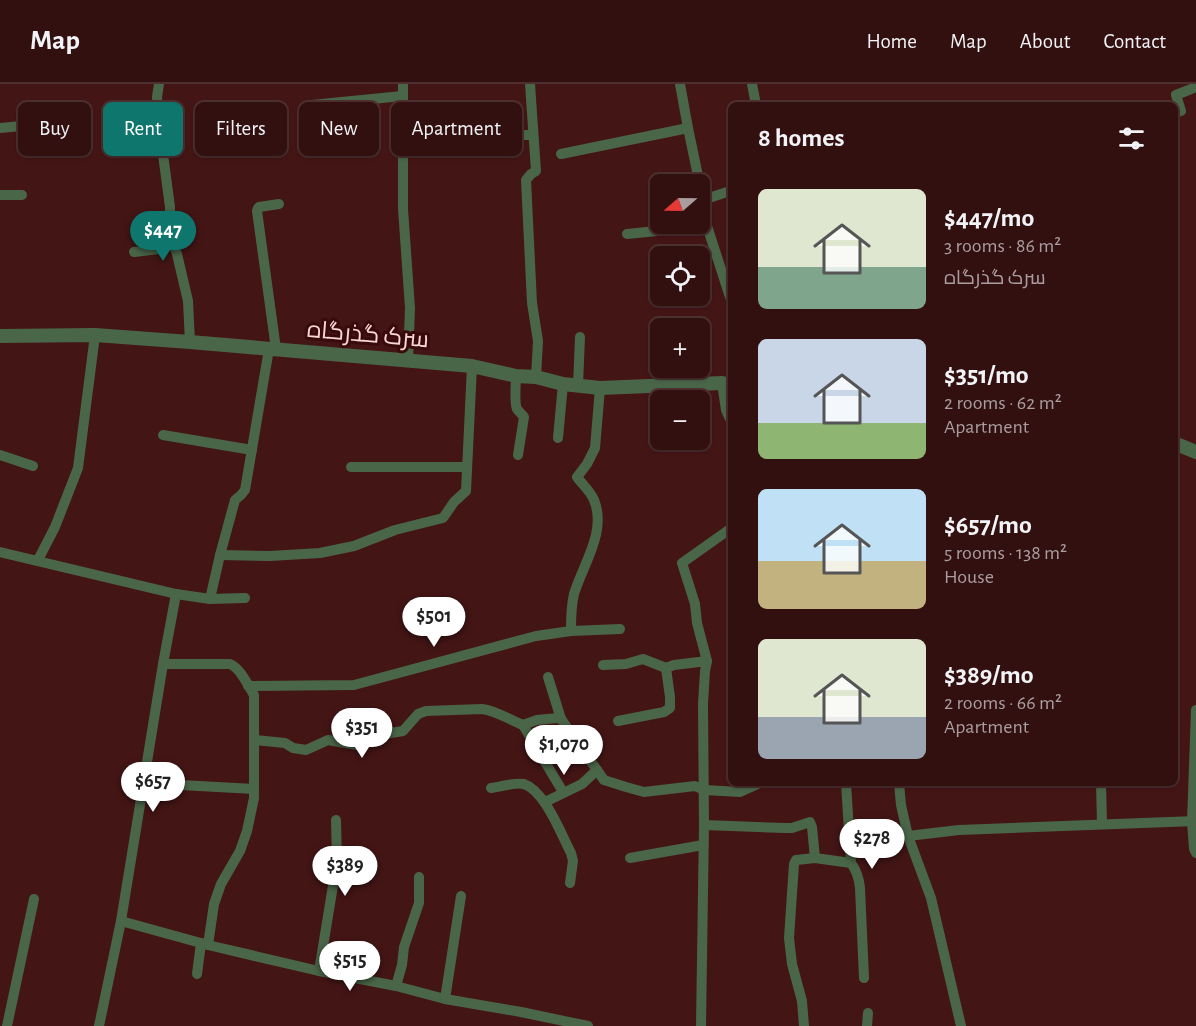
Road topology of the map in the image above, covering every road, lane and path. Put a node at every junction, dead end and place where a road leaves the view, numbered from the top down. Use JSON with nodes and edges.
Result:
{"nodes":[{"id":1,"x":159,"y":84,"type":"edge"},
{"id":2,"x":403,"y":84,"type":"edge"},
{"id":3,"x":530,"y":84,"type":"edge"},
{"id":4,"x":680,"y":84,"type":"edge"},
{"id":5,"x":752,"y":84,"type":"edge"},
{"id":6,"x":1196,"y":87,"type":"edge"},
{"id":7,"x":402,"y":96,"type":"junction"},
{"id":8,"x":342,"y":102,"type":"edge"},
{"id":9,"x":755,"y":102,"type":"edge"},
{"id":10,"x":1178,"y":112,"type":"edge"},
{"id":11,"x":18,"y":126,"type":"edge"},
{"id":12,"x":0,"y":128,"type":"edge"},
{"id":13,"x":688,"y":128,"type":"junction"},
{"id":14,"x":522,"y":135,"type":"edge"},
{"id":15,"x":533,"y":135,"type":"junction"},
{"id":16,"x":561,"y":154,"type":"dead end"},
{"id":17,"x":698,"y":174,"type":"edge"},
{"id":18,"x":728,"y":192,"type":"edge"},
{"id":19,"x":0,"y":195,"type":"edge"},
{"id":20,"x":22,"y":195,"type":"dead end"},
{"id":21,"x":710,"y":198,"type":"edge"},
{"id":22,"x":279,"y":204,"type":"dead end"},
{"id":23,"x":650,"y":232,"type":"edge"},
{"id":24,"x":168,"y":234,"type":"junction"},
{"id":25,"x":627,"y":234,"type":"dead end"},
{"id":26,"x":710,"y":234,"type":"edge"},
{"id":27,"x":134,"y":252,"type":"dead end"},
{"id":28,"x":728,"y":291,"type":"edge"},
{"id":29,"x":95,"y":335,"type":"junction"},
{"id":30,"x":0,"y":336,"type":"edge"},
{"id":31,"x":580,"y":337,"type":"dead end"},
{"id":32,"x":190,"y":342,"type":"junction"},
{"id":33,"x":272,"y":349,"type":"junction"},
{"id":34,"x":408,"y":361,"type":"junction"},
{"id":35,"x":472,"y":366,"type":"junction"},
{"id":36,"x":516,"y":376,"type":"junction"},
{"id":37,"x":536,"y":377,"type":"junction"},
{"id":38,"x":563,"y":384,"type":"junction"},
{"id":39,"x":726,"y":384,"type":"edge"},
{"id":40,"x":578,"y":386,"type":"junction"},
{"id":41,"x":600,"y":388,"type":"junction"},
{"id":42,"x":728,"y":414,"type":"edge"},
{"id":43,"x":163,"y":435,"type":"dead end"},
{"id":44,"x":558,"y":438,"type":"dead end"},
{"id":45,"x":1178,"y":445,"type":"edge"},
{"id":46,"x":252,"y":450,"type":"junction"},
{"id":47,"x":1196,"y":452,"type":"edge"},
{"id":48,"x":0,"y":455,"type":"edge"},
{"id":49,"x":518,"y":455,"type":"dead end"},
{"id":50,"x":33,"y":466,"type":"dead end"},
{"id":51,"x":351,"y":467,"type":"dead end"},
{"id":52,"x":466,"y":467,"type":"junction"},
{"id":53,"x":728,"y":530,"type":"edge"},
{"id":54,"x":0,"y":552,"type":"edge"},
{"id":55,"x":220,"y":555,"type":"junction"},
{"id":56,"x":38,"y":560,"type":"junction"},
{"id":57,"x":176,"y":594,"type":"junction"},
{"id":58,"x":245,"y":598,"type":"dead end"},
{"id":59,"x":210,"y":599,"type":"junction"},
{"id":60,"x":620,"y":629,"type":"dead end"},
{"id":61,"x":571,"y":631,"type":"junction"},
{"id":62,"x":707,"y":661,"type":"junction"},
{"id":63,"x":163,"y":664,"type":"junction"},
{"id":64,"x":603,"y":665,"type":"dead end"},
{"id":65,"x":666,"y":668,"type":"junction"},
{"id":66,"x":548,"y":677,"type":"dead end"},
{"id":67,"x":248,"y":686,"type":"junction"},
{"id":68,"x":1196,"y":710,"type":"edge"},
{"id":69,"x":561,"y":719,"type":"junction"},
{"id":70,"x":618,"y":721,"type":"dead end"},
{"id":71,"x":523,"y":725,"type":"junction"},
{"id":72,"x":255,"y":740,"type":"junction"},
{"id":73,"x":597,"y":770,"type":"junction"},
{"id":74,"x":144,"y":783,"type":"junction"},
{"id":75,"x":753,"y":786,"type":"edge"},
{"id":76,"x":846,"y":786,"type":"edge"},
{"id":77,"x":898,"y":786,"type":"edge"},
{"id":78,"x":1101,"y":786,"type":"edge"},
{"id":79,"x":491,"y":788,"type":"dead end"},
{"id":80,"x":254,"y":789,"type":"junction"},
{"id":81,"x":704,"y":790,"type":"junction"},
{"id":82,"x":563,"y":792,"type":"junction"},
{"id":83,"x":545,"y":802,"type":"junction"},
{"id":84,"x":336,"y":820,"type":"dead end"},
{"id":85,"x":1194,"y":821,"type":"edge"},
{"id":86,"x":1102,"y":824,"type":"junction"},
{"id":87,"x":704,"y":825,"type":"junction"},
{"id":88,"x":908,"y":836,"type":"junction"},
{"id":89,"x":703,"y":846,"type":"junction"},
{"id":90,"x":1196,"y":853,"type":"edge"},
{"id":91,"x":630,"y":858,"type":"dead end"},
{"id":92,"x":815,"y":858,"type":"junction"},
{"id":93,"x":851,"y":863,"type":"junction"},
{"id":94,"x":419,"y":877,"type":"dead end"},
{"id":95,"x":570,"y":883,"type":"dead end"},
{"id":96,"x":461,"y":896,"type":"dead end"},
{"id":97,"x":34,"y":899,"type":"dead end"},
{"id":98,"x":121,"y":921,"type":"junction"},
{"id":99,"x":205,"y":944,"type":"junction"},
{"id":100,"x":319,"y":971,"type":"junction"},
{"id":101,"x":198,"y":974,"type":"dead end"},
{"id":102,"x":864,"y":978,"type":"dead end"},
{"id":103,"x":396,"y":986,"type":"junction"},
{"id":104,"x":445,"y":999,"type":"junction"},
{"id":105,"x":868,"y":1013,"type":"dead end"},
{"id":106,"x":7,"y":1026,"type":"edge"},
{"id":107,"x":99,"y":1026,"type":"edge"},
{"id":108,"x":588,"y":1026,"type":"edge"},
{"id":109,"x":701,"y":1026,"type":"edge"},
{"id":110,"x":804,"y":1026,"type":"edge"},
{"id":111,"x":867,"y":1026,"type":"edge"},
{"id":112,"x":960,"y":1026,"type":"edge"}],
"edges":[{"from":1,"to":24,"type":"street"},
{"from":2,"to":7,"type":"street"},
{"from":3,"to":15,"type":"street"},
{"from":4,"to":13,"type":"street"},
{"from":5,"to":9,"type":"street"},
{"from":6,"to":10,"type":"street"},
{"from":7,"to":8,"type":"street"},
{"from":7,"to":34,"type":"street"},
{"from":11,"to":12,"type":"street"},
{"from":13,"to":16,"type":"street"},
{"from":13,"to":17,"type":"street"},
{"from":14,"to":15,"type":"street"},
{"from":15,"to":37,"type":"street"},
{"from":18,"to":21,"type":"street"},
{"from":19,"to":20,"type":"street"},
{"from":22,"to":33,"type":"street"},
{"from":23,"to":25,"type":"street"},
{"from":24,"to":27,"type":"street"},
{"from":24,"to":32,"type":"street"},
{"from":26,"to":28,"type":"street"},
{"from":29,"to":30,"type":"street","name":"سرک گذرگاه"},
{"from":29,"to":32,"type":"street","name":"سرک گذرگاه"},
{"from":29,"to":56,"type":"street"},
{"from":31,"to":40,"type":"street"},
{"from":32,"to":33,"type":"street","name":"سرک گذرگاه"},
{"from":33,"to":34,"type":"street","name":"سرک گذرگاه"},
{"from":33,"to":46,"type":"street"},
{"from":34,"to":35,"type":"street","name":"سرک گذرگاه"},
{"from":35,"to":36,"type":"street","name":"سرک گذرگاه"},
{"from":35,"to":52,"type":"street"},
{"from":36,"to":37,"type":"street","name":"سرک گذرگاه"},
{"from":36,"to":49,"type":"street"},
{"from":37,"to":38,"type":"street","name":"سرک گذرگاه"},
{"from":38,"to":40,"type":"street","name":"سرک گذرگاه"},
{"from":38,"to":44,"type":"street"},
{"from":39,"to":41,"type":"street","name":"سرک گذرگاه"},
{"from":39,"to":42,"type":"street"},
{"from":40,"to":41,"type":"street","name":"سرک گذرگاه"},
{"from":41,"to":61,"type":"street"},
{"from":43,"to":46,"type":"street"},
{"from":45,"to":47,"type":"street"},
{"from":46,"to":55,"type":"street"},
{"from":48,"to":50,"type":"street"},
{"from":51,"to":52,"type":"street"},
{"from":52,"to":55,"type":"street"},
{"from":53,"to":62,"type":"street"},
{"from":54,"to":56,"type":"street"},
{"from":55,"to":59,"type":"street"},
{"from":56,"to":57,"type":"street"},
{"from":57,"to":59,"type":"street"},
{"from":57,"to":63,"type":"street"},
{"from":58,"to":59,"type":"street"},
{"from":60,"to":61,"type":"street"},
{"from":61,"to":67,"type":"street"},
{"from":62,"to":65,"type":"street"},
{"from":62,"to":81,"type":"street"},
{"from":63,"to":67,"type":"street"},
{"from":63,"to":74,"type":"street"},
{"from":64,"to":65,"type":"street"},
{"from":65,"to":70,"type":"street"},
{"from":66,"to":69,"type":"street"},
{"from":67,"to":72,"type":"street"},
{"from":68,"to":85,"type":"street"},
{"from":69,"to":71,"type":"street"},
{"from":69,"to":73,"type":"street"},
{"from":71,"to":72,"type":"street"},
{"from":71,"to":82,"type":"street"},
{"from":72,"to":80,"type":"street"},
{"from":73,"to":81,"type":"street"},
{"from":73,"to":82,"type":"street"},
{"from":74,"to":80,"type":"street"},
{"from":74,"to":98,"type":"street"},
{"from":75,"to":81,"type":"street"},
{"from":76,"to":93,"type":"street"},
{"from":77,"to":88,"type":"street"},
{"from":78,"to":86,"type":"street"},
{"from":79,"to":83,"type":"street"},
{"from":80,"to":99,"type":"street"},
{"from":81,"to":87,"type":"street"},
{"from":82,"to":83,"type":"street"},
{"from":83,"to":95,"type":"street"},
{"from":84,"to":100,"type":"street"},
{"from":85,"to":86,"type":"street"},
{"from":85,"to":90,"type":"street"},
{"from":86,"to":88,"type":"street"},
{"from":87,"to":89,"type":"street"},
{"from":87,"to":92,"type":"street"},
{"from":88,"to":112,"type":"street"},
{"from":89,"to":91,"type":"street"},
{"from":89,"to":109,"type":"street"},
{"from":92,"to":93,"type":"street"},
{"from":92,"to":110,"type":"street"},
{"from":93,"to":102,"type":"street"},
{"from":94,"to":103,"type":"street"},
{"from":96,"to":104,"type":"street"},
{"from":97,"to":106,"type":"street"},
{"from":98,"to":99,"type":"street"},
{"from":98,"to":107,"type":"street"},
{"from":99,"to":100,"type":"street"},
{"from":99,"to":101,"type":"street"},
{"from":100,"to":103,"type":"street"},
{"from":103,"to":104,"type":"street"},
{"from":104,"to":108,"type":"street"},
{"from":105,"to":111,"type":"street"}]}
